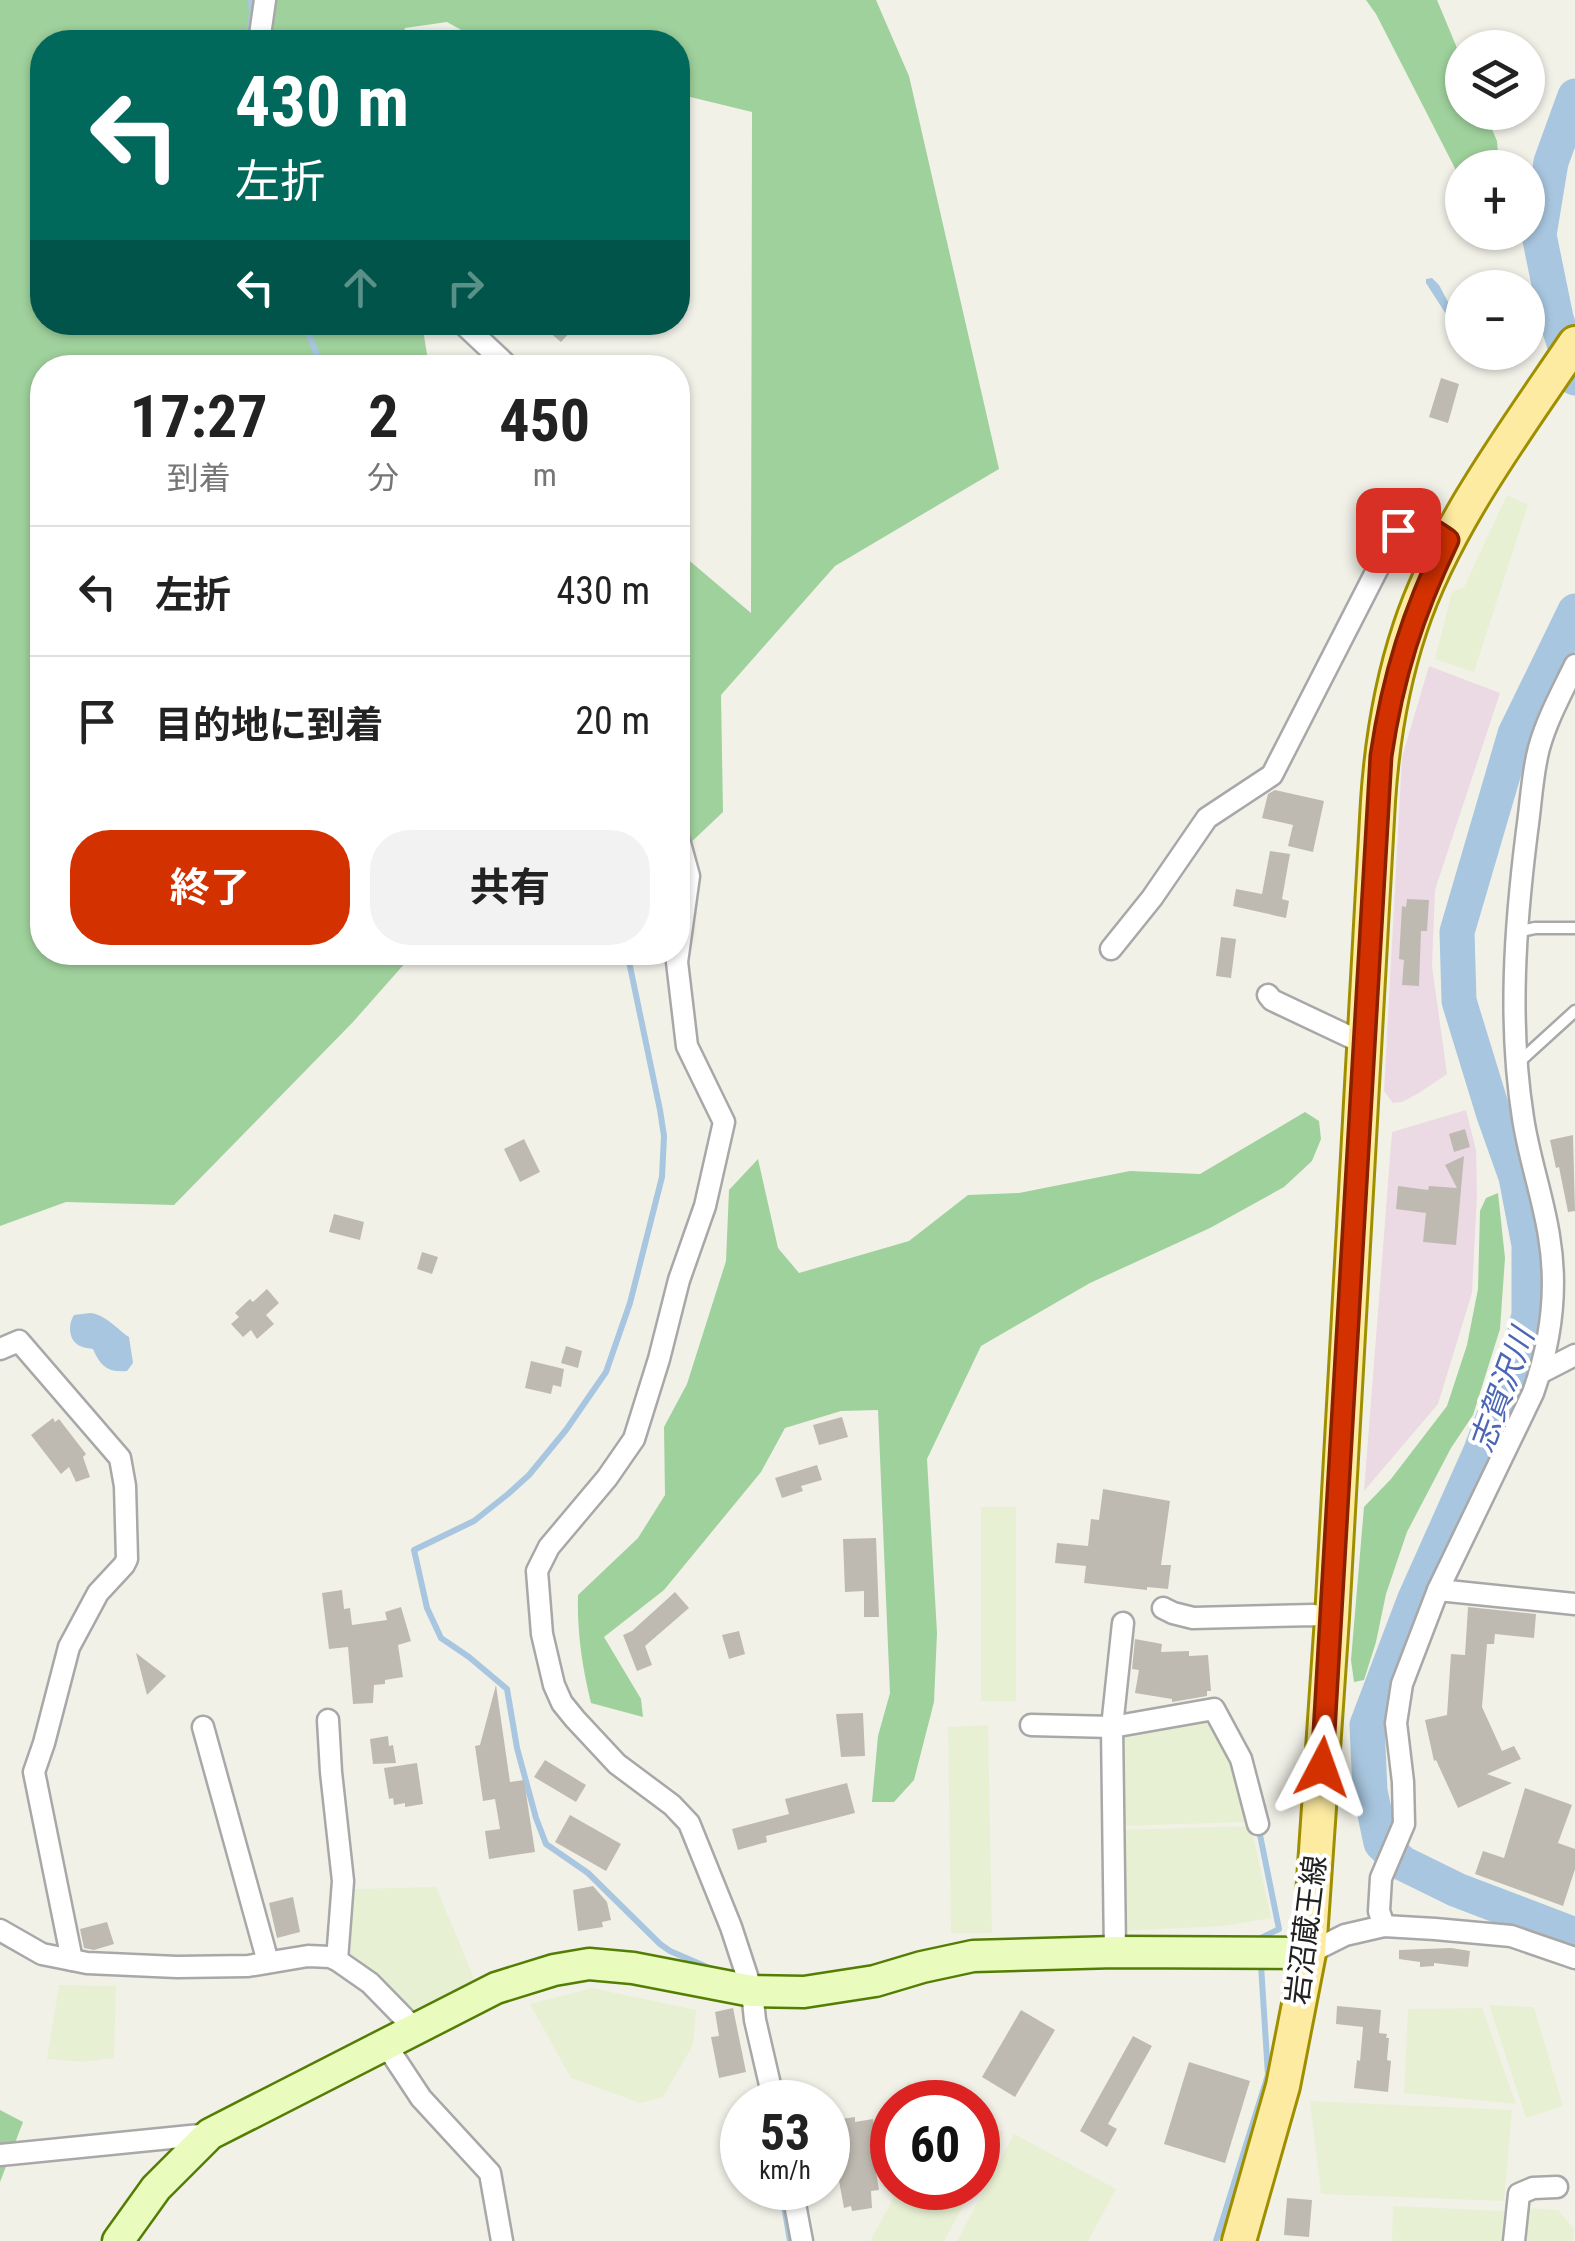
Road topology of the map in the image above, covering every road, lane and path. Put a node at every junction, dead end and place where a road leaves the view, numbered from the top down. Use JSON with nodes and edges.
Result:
{"nodes":[{"id":1,"x":266,"y":0,"type":"edge"},
{"id":2,"x":261,"y":30,"type":"edge"},
{"id":3,"x":475,"y":335,"type":"edge"},
{"id":4,"x":1575,"y":343,"type":"edge"},
{"id":5,"x":496,"y":355,"type":"edge"},
{"id":6,"x":1448,"y":540,"type":"junction"},
{"id":7,"x":1574,"y":669,"type":"edge"},
{"id":8,"x":1575,"y":928,"type":"edge"},
{"id":9,"x":1516,"y":932,"type":"junction"},
{"id":10,"x":1111,"y":949,"type":"dead end"},
{"id":11,"x":676,"y":965,"type":"edge"},
{"id":12,"x":1268,"y":995,"type":"dead end"},
{"id":13,"x":1575,"y":1011,"type":"edge"},
{"id":14,"x":1364,"y":1044,"type":"junction"},
{"id":15,"x":1518,"y":1063,"type":"junction"},
{"id":16,"x":0,"y":1348,"type":"edge"},
{"id":17,"x":1575,"y":1355,"type":"edge"},
{"id":18,"x":1540,"y":1374,"type":"junction"},
{"id":19,"x":1438,"y":1590,"type":"junction"},
{"id":20,"x":1575,"y":1604,"type":"edge"},
{"id":21,"x":1163,"y":1608,"type":"dead end"},
{"id":22,"x":1332,"y":1618,"type":"junction"},
{"id":23,"x":1123,"y":1623,"type":"dead end"},
{"id":24,"x":328,"y":1720,"type":"dead end"},
{"id":25,"x":1031,"y":1725,"type":"dead end"},
{"id":26,"x":203,"y":1727,"type":"dead end"},
{"id":27,"x":1112,"y":1727,"type":"junction"},
{"id":28,"x":1258,"y":1824,"type":"dead end"},
{"id":29,"x":1384,"y":1926,"type":"junction"},
{"id":30,"x":0,"y":1930,"type":"edge"},
{"id":31,"x":1115,"y":1952,"type":"junction"},
{"id":32,"x":1309,"y":1953,"type":"junction"},
{"id":33,"x":1575,"y":1958,"type":"edge"},
{"id":34,"x":72,"y":1960,"type":"junction"},
{"id":35,"x":338,"y":1960,"type":"junction"},
{"id":36,"x":268,"y":1962,"type":"junction"},
{"id":37,"x":752,"y":1991,"type":"junction"},
{"id":38,"x":414,"y":2028,"type":"junction"},
{"id":39,"x":386,"y":2045,"type":"junction"},
{"id":40,"x":769,"y":2080,"type":"edge"},
{"id":41,"x":210,"y":2134,"type":"junction"},
{"id":42,"x":0,"y":2155,"type":"edge"},
{"id":43,"x":1558,"y":2187,"type":"dead end"},
{"id":44,"x":796,"y":2210,"type":"edge"},
{"id":45,"x":118,"y":2241,"type":"edge"},
{"id":46,"x":502,"y":2241,"type":"edge"},
{"id":47,"x":802,"y":2241,"type":"edge"},
{"id":48,"x":1240,"y":2241,"type":"edge"},
{"id":49,"x":1514,"y":2241,"type":"edge"}],
"edges":[{"from":1,"to":2,"type":"street"},
{"from":3,"to":5,"type":"street"},
{"from":4,"to":6,"type":"main road","name":"岩沼蔵王線"},
{"from":6,"to":10,"type":"street"},
{"from":6,"to":14,"type":"main road","name":"岩沼蔵王線"},
{"from":7,"to":9,"type":"street"},
{"from":8,"to":9,"type":"lane"},
{"from":9,"to":15,"type":"street"},
{"from":11,"to":37,"type":"street"},
{"from":12,"to":14,"type":"street"},
{"from":13,"to":15,"type":"lane"},
{"from":14,"to":22,"type":"main road","name":"岩沼蔵王線"},
{"from":15,"to":18,"type":"street"},
{"from":16,"to":34,"type":"street"},
{"from":17,"to":18,"type":"street"},
{"from":18,"to":19,"type":"street"},
{"from":19,"to":20,"type":"street"},
{"from":19,"to":29,"type":"street"},
{"from":21,"to":22,"type":"street"},
{"from":22,"to":32,"type":"main road","name":"岩沼蔵王線"},
{"from":23,"to":27,"type":"street"},
{"from":24,"to":35,"type":"street"},
{"from":25,"to":27,"type":"street"},
{"from":26,"to":36,"type":"street"},
{"from":27,"to":28,"type":"street"},
{"from":27,"to":31,"type":"street"},
{"from":29,"to":32,"type":"street"},
{"from":29,"to":33,"type":"street"},
{"from":30,"to":34,"type":"street"},
{"from":31,"to":32,"type":"street"},
{"from":31,"to":37,"type":"street"},
{"from":32,"to":48,"type":"main road","name":"岩沼蔵王線"},
{"from":34,"to":36,"type":"street"},
{"from":35,"to":36,"type":"street"},
{"from":35,"to":38,"type":"street"},
{"from":37,"to":38,"type":"street"},
{"from":37,"to":40,"type":"street"},
{"from":38,"to":39,"type":"street"},
{"from":39,"to":41,"type":"street"},
{"from":39,"to":46,"type":"street"},
{"from":41,"to":42,"type":"street"},
{"from":41,"to":45,"type":"street"},
{"from":43,"to":49,"type":"street"},
{"from":44,"to":47,"type":"street"}]}
